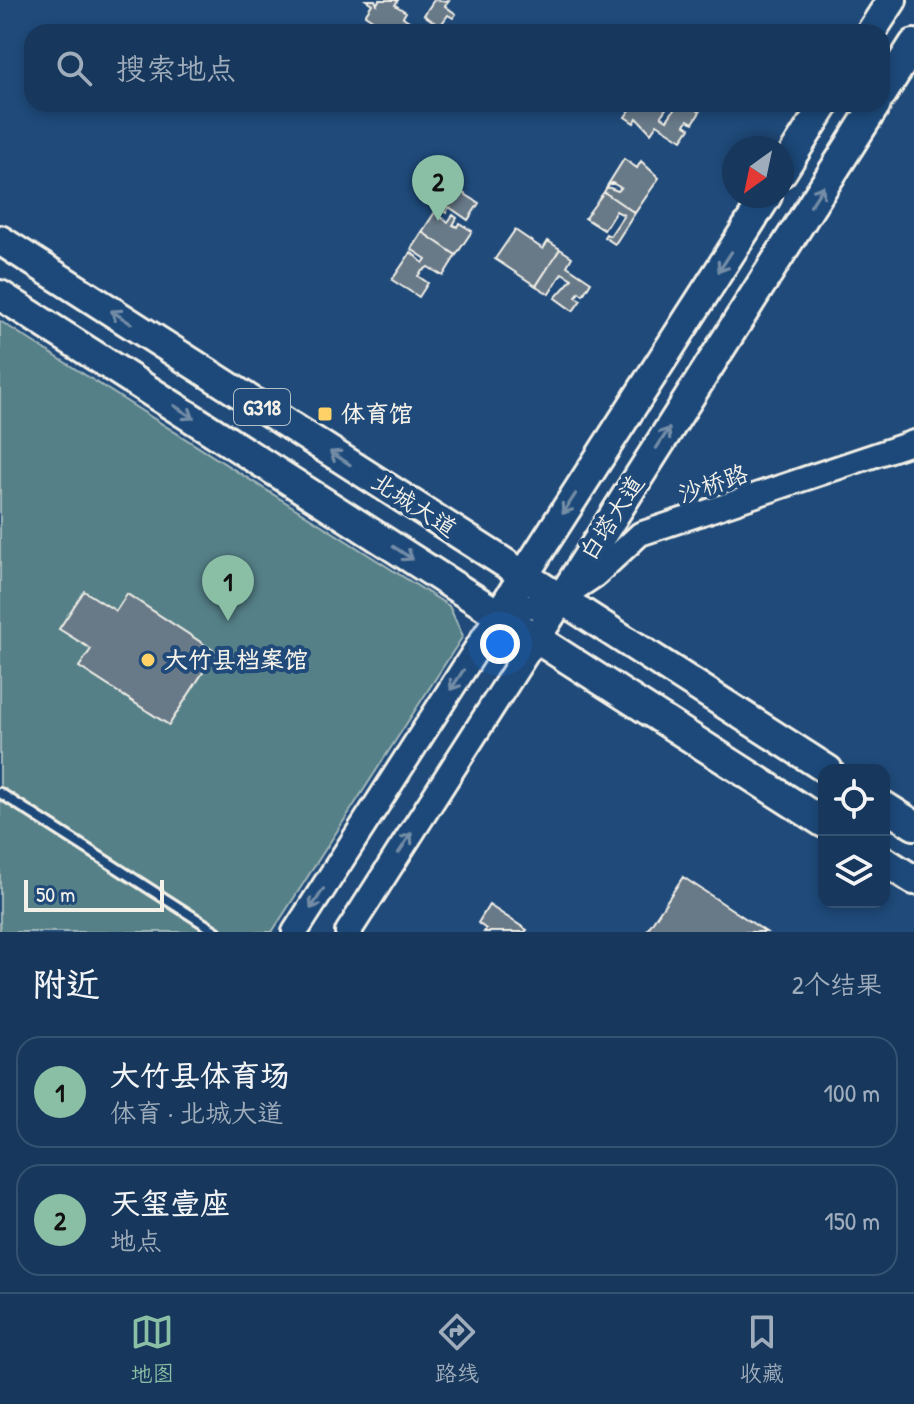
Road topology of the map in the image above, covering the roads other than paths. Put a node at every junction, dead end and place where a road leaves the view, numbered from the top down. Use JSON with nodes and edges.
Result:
{"nodes":[{"id":1,"x":892,"y":0,"type":"edge"},
{"id":2,"x":876,"y":24,"type":"edge"},
{"id":3,"x":914,"y":44,"type":"edge"},
{"id":4,"x":890,"y":82,"type":"edge"},
{"id":5,"x":820,"y":112,"type":"edge"},
{"id":6,"x":871,"y":112,"type":"edge"},
{"id":7,"x":794,"y":153,"type":"edge"},
{"id":8,"x":759,"y":208,"type":"edge"},
{"id":9,"x":0,"y":240,"type":"edge"},
{"id":10,"x":0,"y":295,"type":"edge"},
{"id":11,"x":914,"y":442,"type":"edge"},
{"id":12,"x":524,"y":575,"type":"junction"},
{"id":13,"x":560,"y":599,"type":"junction"},
{"id":14,"x":499,"y":614,"type":"junction"},
{"id":15,"x":536,"y":638,"type":"junction"},
{"id":16,"x":819,"y":764,"type":"edge"},
{"id":17,"x":0,"y":793,"type":"edge"},
{"id":18,"x":890,"y":810,"type":"edge"},
{"id":19,"x":818,"y":819,"type":"edge"},
{"id":20,"x":914,"y":825,"type":"edge"},
{"id":21,"x":890,"y":865,"type":"edge"},
{"id":22,"x":914,"y":880,"type":"edge"},
{"id":23,"x":217,"y":932,"type":"edge"},
{"id":24,"x":295,"y":932,"type":"edge"},
{"id":25,"x":348,"y":932,"type":"edge"}],
"edges":[{"from":1,"to":2,"type":"highway"},
{"from":3,"to":4,"type":"highway"},
{"from":5,"to":7,"type":"highway"},
{"from":13,"to":6,"type":"highway","name":"白塔大道","one_way":true},
{"from":8,"to":12,"type":"highway","name":"白塔大道","one_way":true},
{"from":12,"to":9,"type":"highway","name":"北城大道","number":"G318","one_way":true},
{"from":10,"to":14,"type":"highway","name":"北城大道","number":"G318","one_way":true},
{"from":11,"to":13,"type":"street","name":"沙桥路"},
{"from":12,"to":13,"type":"highway","name":"北城大道","number":"G318"},
{"from":12,"to":14,"type":"highway","name":"白塔大道"},
{"from":13,"to":14,"type":"street","name":"沙桥路"},
{"from":13,"to":15,"type":"highway","name":"白塔大道"},
{"from":13,"to":16,"type":"highway","name":"北城大道","number":"G318"},
{"from":14,"to":15,"type":"highway","name":"北城大道","number":"G318"},
{"from":14,"to":24,"type":"main road","name":"白塔大道","one_way":true},
{"from":15,"to":19,"type":"highway","name":"北城大道","number":"G318"},
{"from":25,"to":15,"type":"main road","name":"白塔大道","one_way":true},
{"from":17,"to":23,"type":"lane"},
{"from":18,"to":20,"type":"highway"},
{"from":21,"to":22,"type":"highway"}]}
